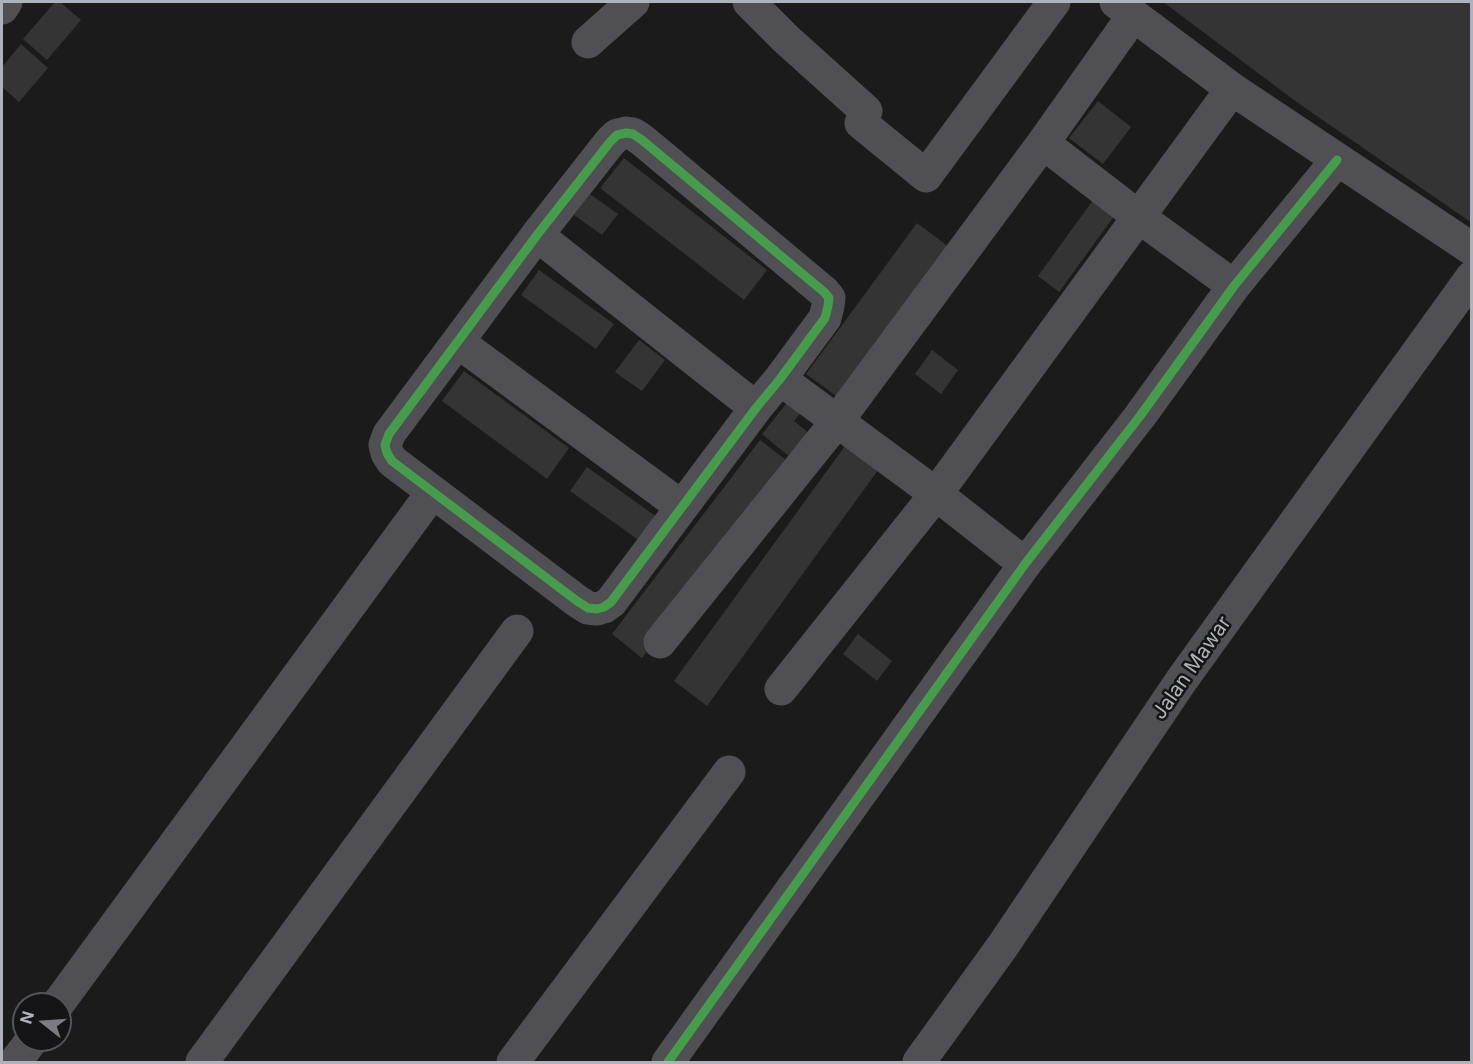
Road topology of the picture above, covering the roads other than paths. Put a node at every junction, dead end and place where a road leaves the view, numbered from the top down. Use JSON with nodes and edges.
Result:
{"nodes":[{"id":1,"x":6,"y":2,"type":"edge"},
{"id":2,"x":633,"y":2,"type":"edge"},
{"id":3,"x":749,"y":2,"type":"edge"},
{"id":4,"x":1054,"y":2,"type":"edge"},
{"id":5,"x":2,"y":8,"type":"edge"},
{"id":6,"x":1124,"y":9,"type":"edge"},
{"id":7,"x":588,"y":42,"type":"dead end"},
{"id":8,"x":1232,"y":89,"type":"junction"},
{"id":9,"x":1043,"y":142,"type":"junction"},
{"id":10,"x":1337,"y":160,"type":"junction"},
{"id":11,"x":1138,"y":217,"type":"junction"},
{"id":12,"x":537,"y":235,"type":"junction"},
{"id":13,"x":1472,"y":249,"type":"edge"},
{"id":14,"x":1234,"y":286,"type":"junction"},
{"id":15,"x":1467,"y":294,"type":"edge"},
{"id":16,"x":458,"y":342,"type":"junction"},
{"id":17,"x":780,"y":379,"type":"junction"},
{"id":18,"x":756,"y":408,"type":"junction"},
{"id":19,"x":838,"y":420,"type":"junction"},
{"id":20,"x":432,"y":493,"type":"junction"},
{"id":21,"x":936,"y":494,"type":"junction"},
{"id":22,"x":682,"y":507,"type":"junction"},
{"id":23,"x":1025,"y":564,"type":"junction"},
{"id":24,"x":517,"y":630,"type":"dead end"},
{"id":25,"x":660,"y":642,"type":"dead end"},
{"id":26,"x":781,"y":689,"type":"dead end"},
{"id":27,"x":729,"y":772,"type":"dead end"},
{"id":28,"x":67,"y":992,"type":"edge"},
{"id":29,"x":202,"y":1062,"type":"edge"},
{"id":30,"x":513,"y":1062,"type":"edge"},
{"id":31,"x":668,"y":1062,"type":"edge"},
{"id":32,"x":919,"y":1062,"type":"edge"}],
"edges":[{"from":1,"to":5,"type":"street"},
{"from":2,"to":7,"type":"street"},
{"from":3,"to":4,"type":"street"},
{"from":6,"to":8,"type":"street"},
{"from":6,"to":9,"type":"street"},
{"from":8,"to":10,"type":"street"},
{"from":8,"to":11,"type":"street"},
{"from":9,"to":11,"type":"street"},
{"from":9,"to":19,"type":"street"},
{"from":10,"to":13,"type":"street"},
{"from":10,"to":14,"type":"street"},
{"from":11,"to":14,"type":"street"},
{"from":11,"to":21,"type":"street"},
{"from":12,"to":16,"type":"street"},
{"from":12,"to":17,"type":"street"},
{"from":12,"to":18,"type":"street"},
{"from":14,"to":23,"type":"street"},
{"from":15,"to":32,"type":"street","name":"Jalan Mawar"},
{"from":16,"to":20,"type":"street"},
{"from":16,"to":22,"type":"street"},
{"from":17,"to":18,"type":"street"},
{"from":17,"to":19,"type":"street"},
{"from":18,"to":22,"type":"street"},
{"from":19,"to":21,"type":"street"},
{"from":19,"to":25,"type":"street"},
{"from":20,"to":22,"type":"street"},
{"from":20,"to":28,"type":"street"},
{"from":21,"to":23,"type":"street"},
{"from":21,"to":26,"type":"street"},
{"from":23,"to":31,"type":"street"},
{"from":24,"to":29,"type":"street"},
{"from":27,"to":30,"type":"street"}]}
